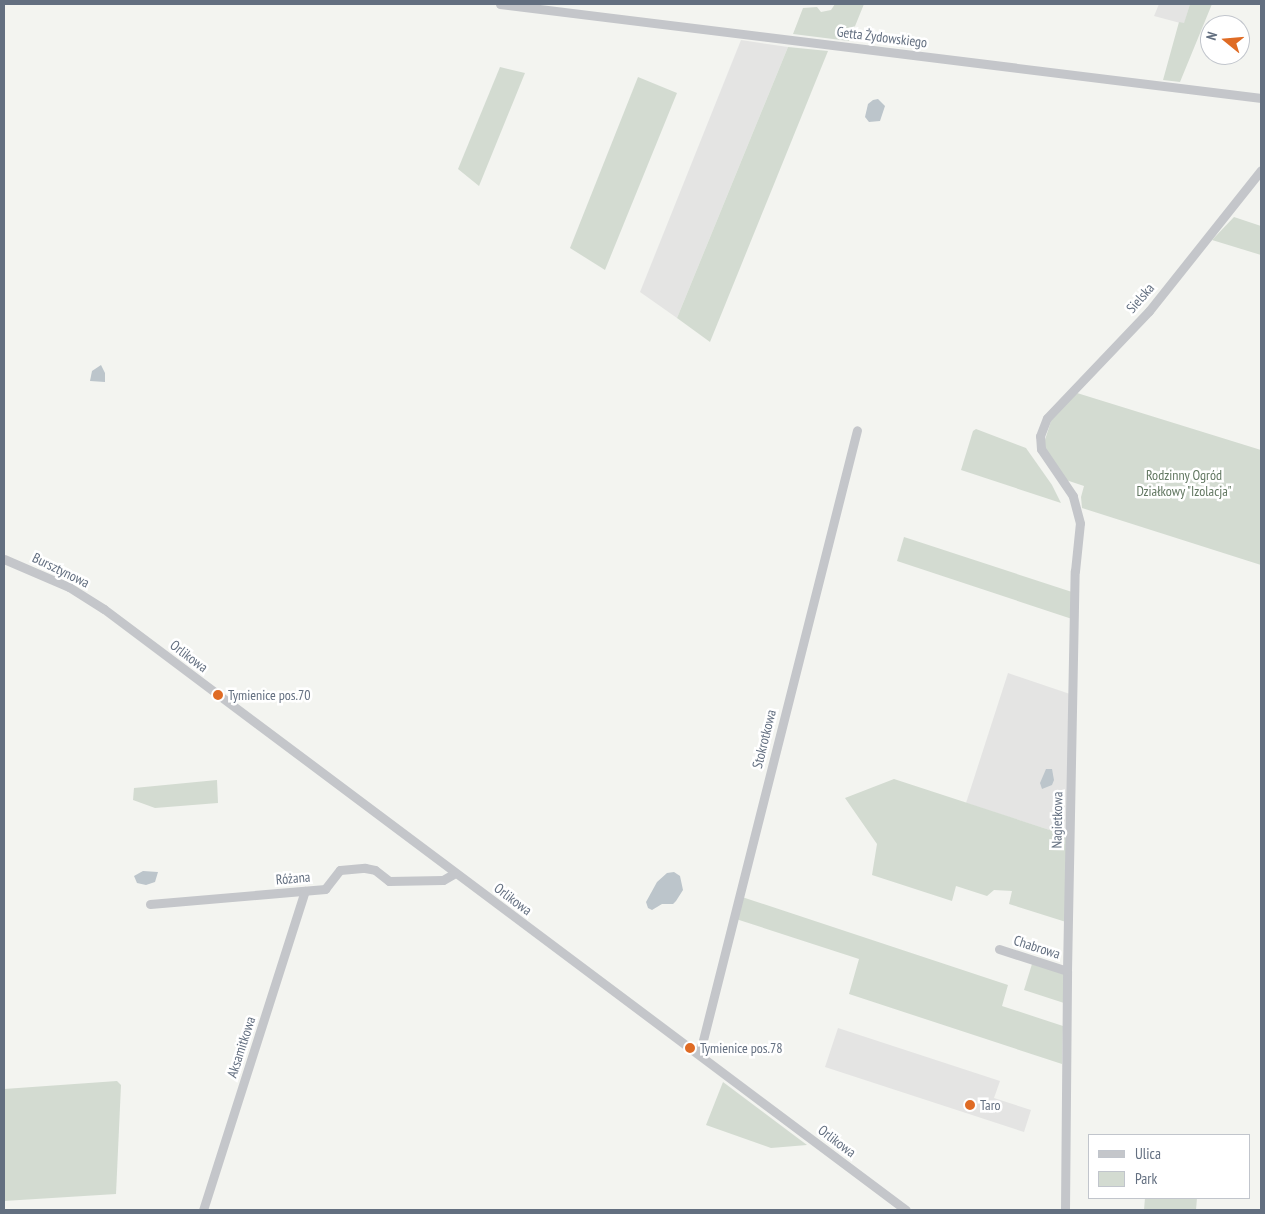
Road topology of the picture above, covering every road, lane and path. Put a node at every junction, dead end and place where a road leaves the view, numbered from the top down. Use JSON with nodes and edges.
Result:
{"nodes":[{"id":1,"x":500,"y":4,"type":"edge"},
{"id":2,"x":1261,"y":98,"type":"edge"},
{"id":3,"x":1261,"y":170,"type":"edge"},
{"id":4,"x":857,"y":430,"type":"dead end"},
{"id":5,"x":1040,"y":441,"type":"joint"},
{"id":6,"x":4,"y":559,"type":"edge"},
{"id":7,"x":104,"y":609,"type":"joint"},
{"id":8,"x":455,"y":873,"type":"junction"},
{"id":9,"x":305,"y":891,"type":"junction"},
{"id":10,"x":150,"y":904,"type":"dead end"},
{"id":11,"x":999,"y":949,"type":"dead end"},
{"id":12,"x":1067,"y":971,"type":"junction"},
{"id":13,"x":697,"y":1053,"type":"junction"},
{"id":14,"x":203,"y":1210,"type":"edge"},
{"id":15,"x":906,"y":1210,"type":"edge"},
{"id":16,"x":1065,"y":1210,"type":"edge"}],
"edges":[{"from":1,"to":2,"type":"street","name":"Getta Żydowskiego"},
{"from":3,"to":5,"type":"street","name":"Sielska"},
{"from":4,"to":13,"type":"street","name":"Stokrotkowa"},
{"from":5,"to":12,"type":"street","name":"Nagietkowa"},
{"from":6,"to":7,"type":"street","name":"Bursztynowa"},
{"from":7,"to":8,"type":"street","name":"Orlikowa"},
{"from":8,"to":9,"type":"street","name":"Różana"},
{"from":8,"to":13,"type":"street","name":"Orlikowa"},
{"from":9,"to":10,"type":"street","name":"Różana"},
{"from":9,"to":14,"type":"street","name":"Aksamitkowa"},
{"from":11,"to":12,"type":"street","name":"Chabrowa"},
{"from":12,"to":16,"type":"street","name":"Nagietkowa"},
{"from":13,"to":15,"type":"street","name":"Orlikowa"}]}
